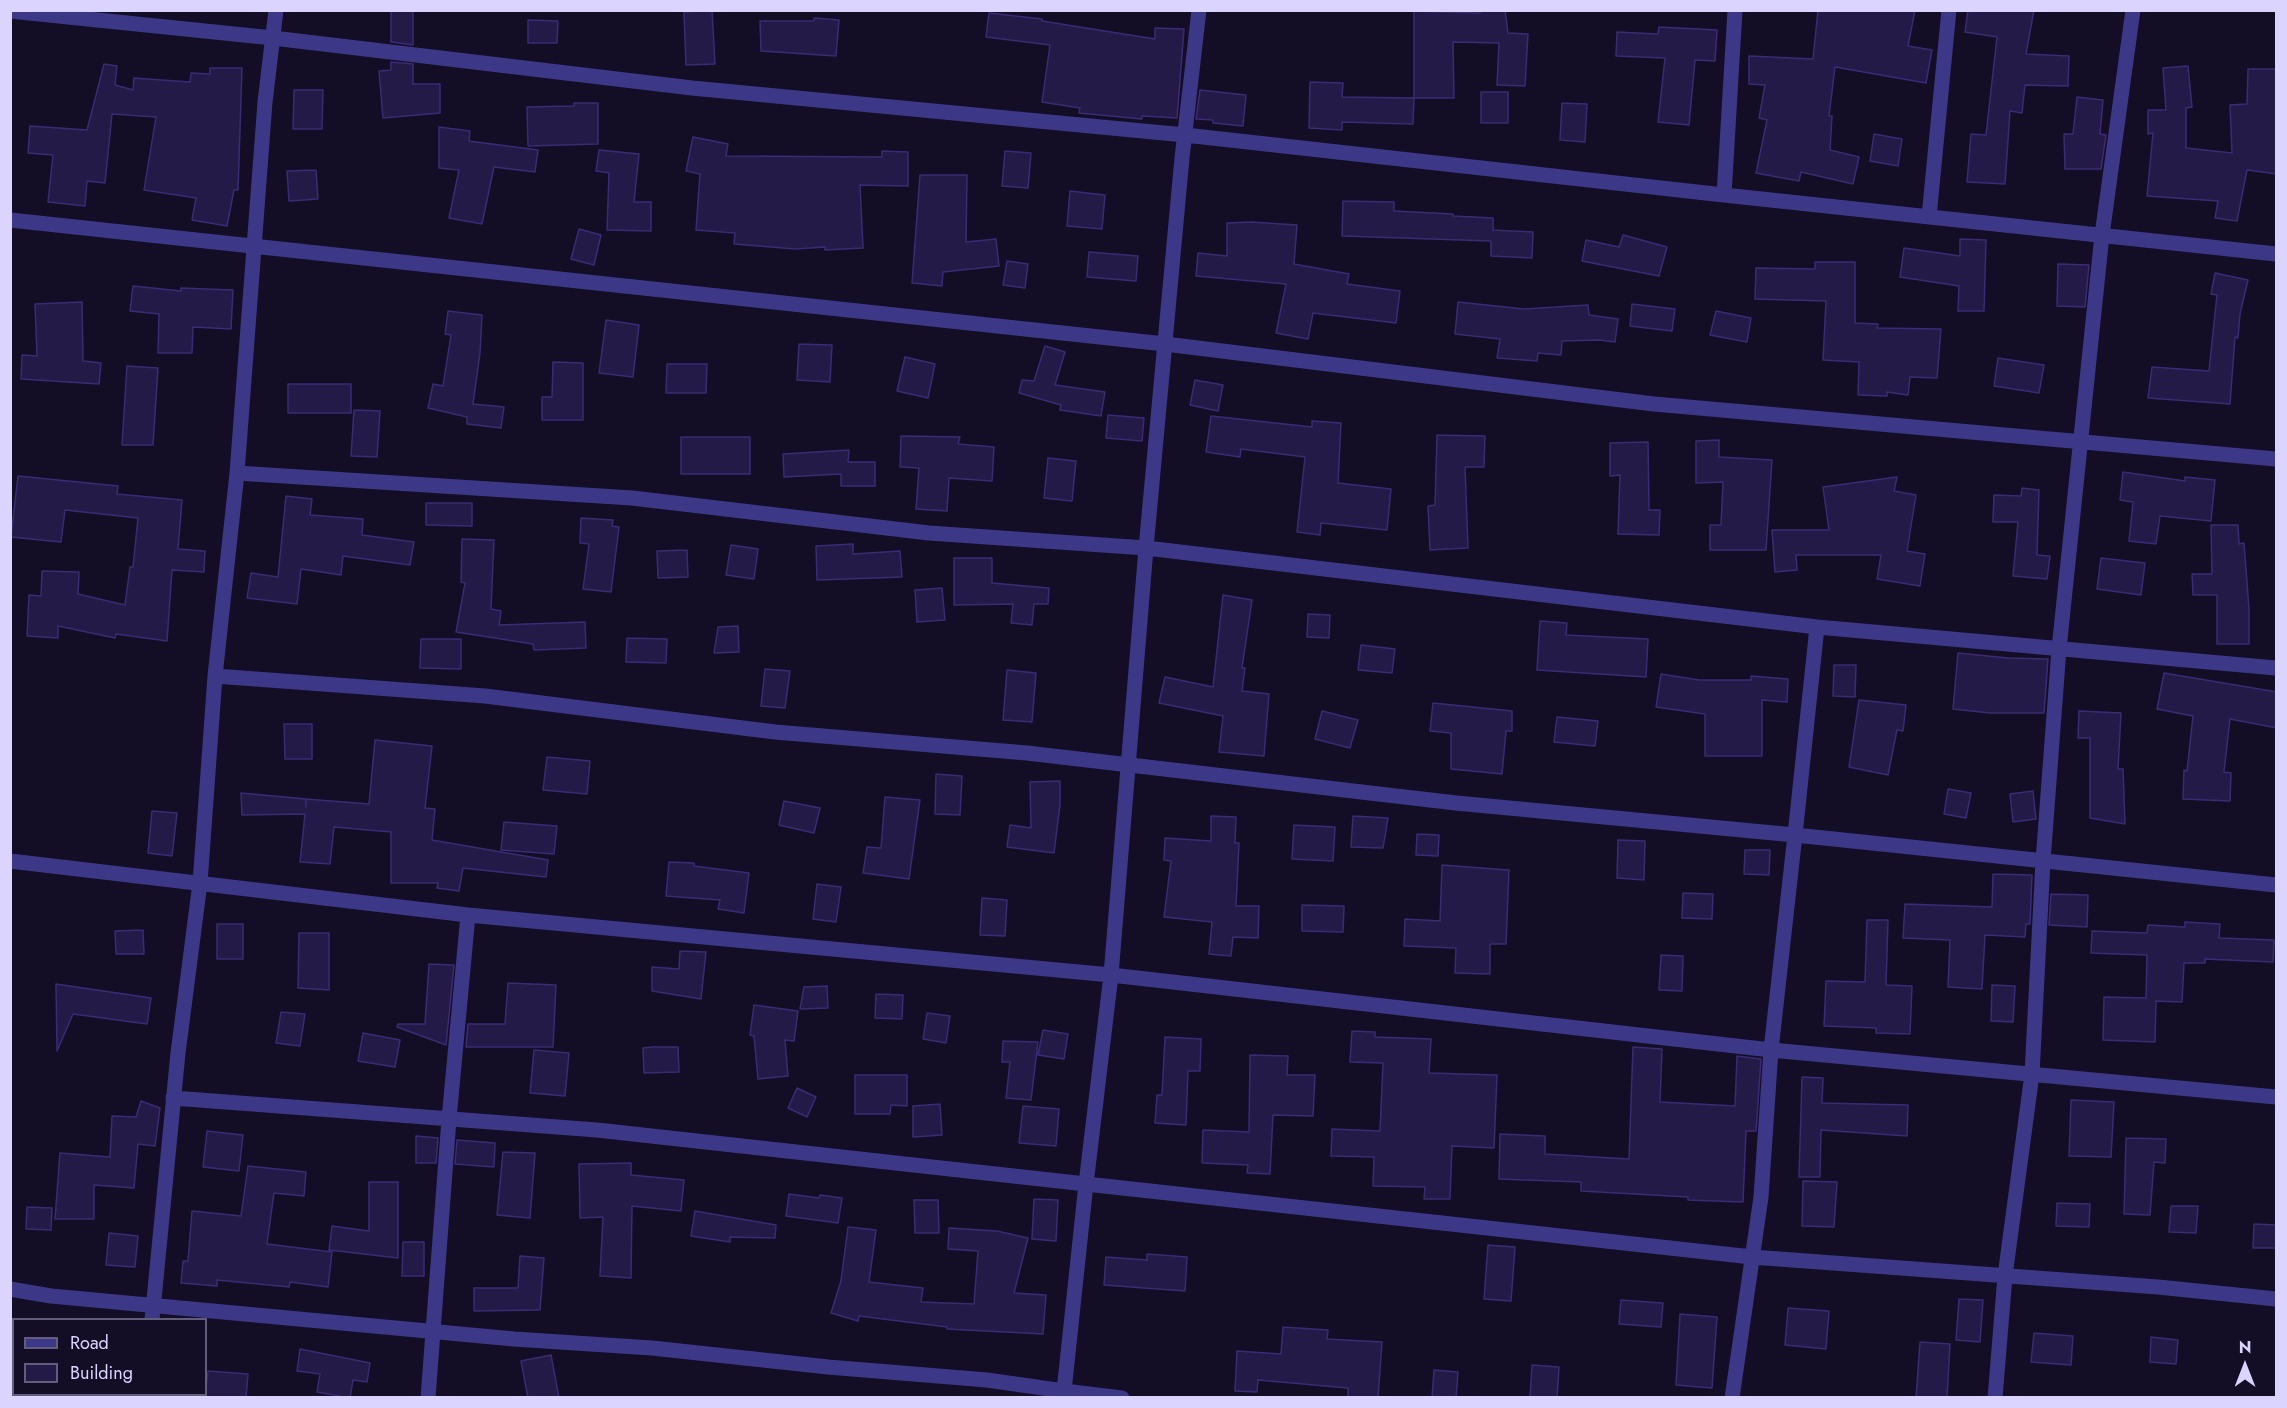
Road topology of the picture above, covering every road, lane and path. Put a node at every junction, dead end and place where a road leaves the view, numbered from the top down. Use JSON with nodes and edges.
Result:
{"nodes":[{"id":1,"x":276,"y":10,"type":"edge"},
{"id":2,"x":1199,"y":10,"type":"edge"},
{"id":3,"x":1735,"y":10,"type":"edge"},
{"id":4,"x":1949,"y":10,"type":"edge"},
{"id":5,"x":2133,"y":10,"type":"edge"},
{"id":6,"x":10,"y":11,"type":"edge"},
{"id":7,"x":273,"y":38,"type":"junction"},
{"id":8,"x":1185,"y":135,"type":"junction"},
{"id":9,"x":1724,"y":195,"type":"junction"},
{"id":10,"x":1929,"y":217,"type":"junction"},
{"id":11,"x":10,"y":219,"type":"edge"},
{"id":12,"x":2102,"y":235,"type":"junction"},
{"id":13,"x":253,"y":246,"type":"junction"},
{"id":14,"x":2277,"y":254,"type":"edge"},
{"id":15,"x":1166,"y":344,"type":"junction"},
{"id":16,"x":2080,"y":442,"type":"junction"},
{"id":17,"x":2277,"y":459,"type":"edge"},
{"id":18,"x":237,"y":473,"type":"junction"},
{"id":19,"x":1146,"y":548,"type":"junction"},
{"id":20,"x":1817,"y":627,"type":"junction"},
{"id":21,"x":2059,"y":649,"type":"junction"},
{"id":22,"x":2277,"y":668,"type":"edge"},
{"id":23,"x":215,"y":676,"type":"junction"},
{"id":24,"x":1128,"y":765,"type":"junction"},
{"id":25,"x":1795,"y":835,"type":"junction"},
{"id":26,"x":10,"y":861,"type":"edge"},
{"id":27,"x":2043,"y":861,"type":"junction"},
{"id":28,"x":200,"y":883,"type":"junction"},
{"id":29,"x":2277,"y":885,"type":"edge"},
{"id":30,"x":468,"y":915,"type":"junction"},
{"id":31,"x":1111,"y":975,"type":"junction"},
{"id":32,"x":1771,"y":1050,"type":"junction"},
{"id":33,"x":2032,"y":1074,"type":"junction"},
{"id":34,"x":2277,"y":1097,"type":"edge"},
{"id":35,"x":173,"y":1098,"type":"junction"},
{"id":36,"x":449,"y":1119,"type":"junction"},
{"id":37,"x":1086,"y":1184,"type":"junction"},
{"id":38,"x":1752,"y":1257,"type":"junction"},
{"id":39,"x":2005,"y":1276,"type":"junction"},
{"id":40,"x":10,"y":1289,"type":"edge"},
{"id":41,"x":2277,"y":1299,"type":"edge"},
{"id":42,"x":153,"y":1312,"type":"edge"},
{"id":43,"x":433,"y":1331,"type":"junction"},
{"id":44,"x":1063,"y":1394,"type":"edge"},
{"id":45,"x":428,"y":1398,"type":"edge"},
{"id":46,"x":1122,"y":1398,"type":"edge"},
{"id":47,"x":1732,"y":1398,"type":"edge"},
{"id":48,"x":1995,"y":1398,"type":"edge"}],
"edges":[{"from":1,"to":7,"type":"street"},
{"from":2,"to":8,"type":"street"},
{"from":3,"to":9,"type":"street"},
{"from":4,"to":10,"type":"street"},
{"from":5,"to":12,"type":"street"},
{"from":6,"to":7,"type":"street"},
{"from":7,"to":8,"type":"street"},
{"from":7,"to":13,"type":"street"},
{"from":8,"to":9,"type":"street"},
{"from":8,"to":15,"type":"street"},
{"from":9,"to":10,"type":"street"},
{"from":10,"to":12,"type":"street"},
{"from":11,"to":13,"type":"street"},
{"from":12,"to":14,"type":"street"},
{"from":12,"to":16,"type":"street"},
{"from":13,"to":15,"type":"street"},
{"from":13,"to":18,"type":"street"},
{"from":15,"to":16,"type":"street"},
{"from":15,"to":19,"type":"street"},
{"from":16,"to":17,"type":"street"},
{"from":16,"to":21,"type":"street"},
{"from":18,"to":19,"type":"street"},
{"from":18,"to":23,"type":"street"},
{"from":19,"to":20,"type":"street"},
{"from":19,"to":24,"type":"street"},
{"from":20,"to":21,"type":"street"},
{"from":20,"to":25,"type":"street"},
{"from":21,"to":22,"type":"street"},
{"from":21,"to":27,"type":"street"},
{"from":23,"to":24,"type":"street"},
{"from":23,"to":28,"type":"street"},
{"from":24,"to":25,"type":"street"},
{"from":24,"to":31,"type":"street"},
{"from":25,"to":27,"type":"street"},
{"from":25,"to":32,"type":"street"},
{"from":26,"to":28,"type":"street"},
{"from":27,"to":29,"type":"street"},
{"from":27,"to":33,"type":"street"},
{"from":28,"to":30,"type":"street"},
{"from":28,"to":35,"type":"street"},
{"from":30,"to":31,"type":"street"},
{"from":30,"to":36,"type":"street"},
{"from":31,"to":32,"type":"street"},
{"from":31,"to":37,"type":"street"},
{"from":32,"to":33,"type":"street"},
{"from":32,"to":38,"type":"street"},
{"from":33,"to":34,"type":"street"},
{"from":33,"to":39,"type":"street"},
{"from":35,"to":36,"type":"street"},
{"from":35,"to":42,"type":"street"},
{"from":36,"to":37,"type":"street"},
{"from":36,"to":43,"type":"street"},
{"from":37,"to":38,"type":"street"},
{"from":37,"to":44,"type":"street"},
{"from":38,"to":39,"type":"street"},
{"from":38,"to":47,"type":"street"},
{"from":39,"to":41,"type":"street"},
{"from":39,"to":48,"type":"street"},
{"from":40,"to":42,"type":"street"},
{"from":42,"to":43,"type":"street"},
{"from":43,"to":44,"type":"street"},
{"from":43,"to":45,"type":"street"},
{"from":44,"to":46,"type":"street"}]}
